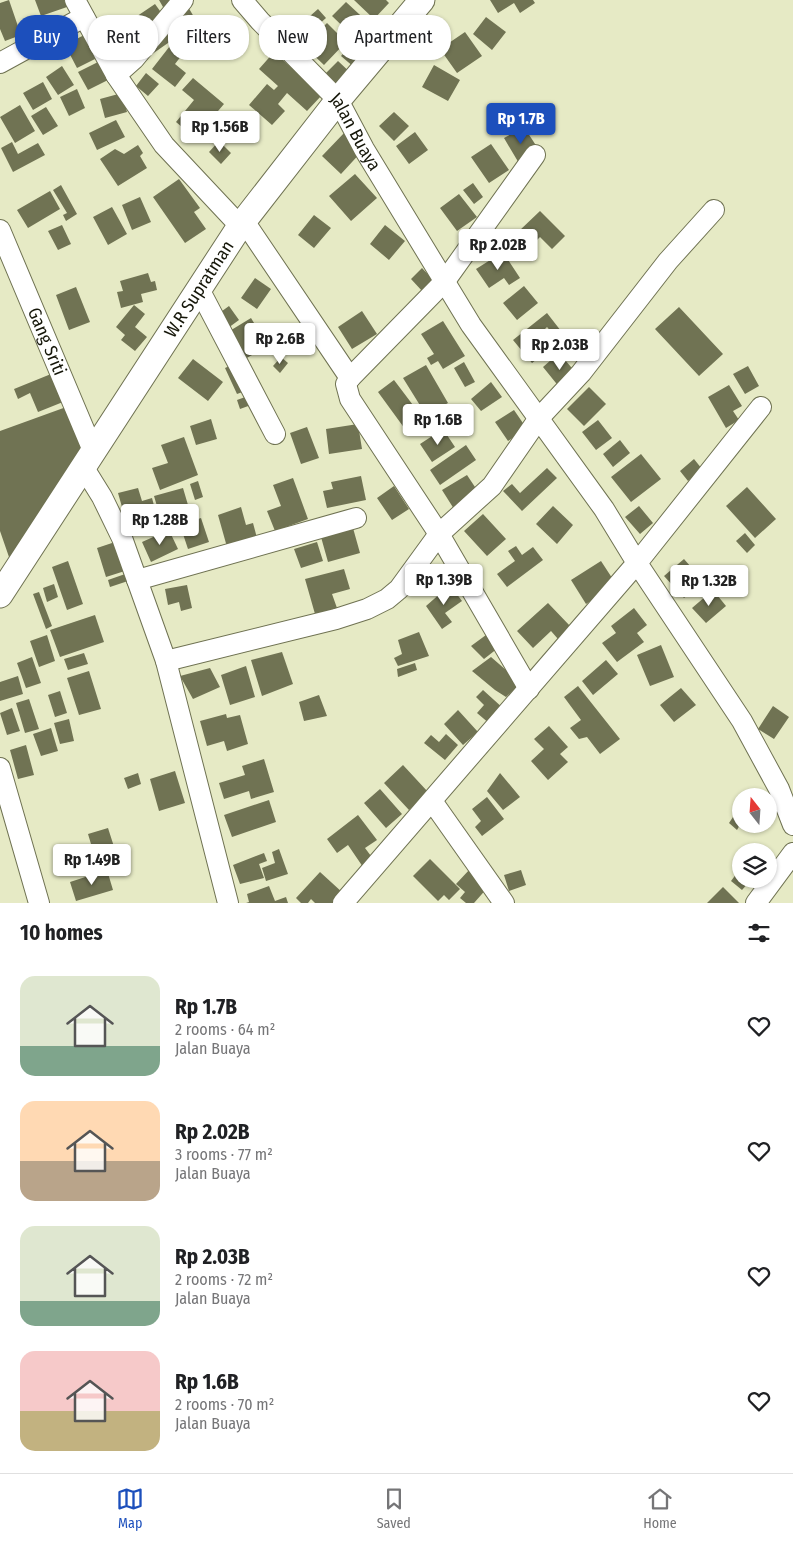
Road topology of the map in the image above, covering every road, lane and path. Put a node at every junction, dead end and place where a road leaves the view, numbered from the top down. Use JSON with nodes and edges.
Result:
{"nodes":[{"id":1,"x":183,"y":0,"type":"edge"},
{"id":2,"x":242,"y":0,"type":"edge"},
{"id":3,"x":422,"y":0,"type":"edge"},
{"id":4,"x":79,"y":8,"type":"edge"},
{"id":5,"x":0,"y":63,"type":"edge"},
{"id":6,"x":116,"y":75,"type":"junction"},
{"id":7,"x":338,"y":100,"type":"junction"},
{"id":8,"x":535,"y":155,"type":"dead end"},
{"id":9,"x":714,"y":210,"type":"dead end"},
{"id":10,"x":242,"y":224,"type":"junction"},
{"id":11,"x":0,"y":230,"type":"edge"},
{"id":12,"x":445,"y":281,"type":"junction"},
{"id":13,"x":199,"y":289,"type":"junction"},
{"id":14,"x":350,"y":378,"type":"junction"},
{"id":15,"x":761,"y":407,"type":"dead end"},
{"id":16,"x":539,"y":418,"type":"junction"},
{"id":17,"x":275,"y":434,"type":"dead end"},
{"id":18,"x":89,"y":460,"type":"junction"},
{"id":19,"x":356,"y":518,"type":"dead end"},
{"id":20,"x":439,"y":534,"type":"junction"},
{"id":21,"x":637,"y":564,"type":"junction"},
{"id":22,"x":137,"y":580,"type":"junction"},
{"id":23,"x":0,"y":595,"type":"edge"},
{"id":24,"x":166,"y":661,"type":"junction"},
{"id":25,"x":529,"y":689,"type":"junction"},
{"id":26,"x":0,"y":768,"type":"edge"},
{"id":27,"x":432,"y":801,"type":"junction"},
{"id":28,"x":793,"y":825,"type":"edge"},
{"id":29,"x":793,"y":853,"type":"edge"},
{"id":30,"x":760,"y":902,"type":"edge"},
{"id":31,"x":40,"y":903,"type":"edge"},
{"id":32,"x":228,"y":903,"type":"edge"},
{"id":33,"x":343,"y":903,"type":"edge"},
{"id":34,"x":504,"y":903,"type":"edge"}],
"edges":[{"from":1,"to":6,"type":"street"},
{"from":2,"to":7,"type":"street","name":"Jalan Buaya"},
{"from":3,"to":7,"type":"street","name":"W.R Supratman"},
{"from":4,"to":5,"type":"street"},
{"from":4,"to":6,"type":"street"},
{"from":6,"to":10,"type":"street"},
{"from":7,"to":10,"type":"street","name":"W.R Supratman"},
{"from":7,"to":12,"type":"street","name":"Jalan Buaya"},
{"from":8,"to":12,"type":"street"},
{"from":9,"to":16,"type":"street"},
{"from":10,"to":13,"type":"street","name":"W.R Supratman"},
{"from":10,"to":14,"type":"street"},
{"from":11,"to":18,"type":"street","name":"Gang Sriti"},
{"from":12,"to":14,"type":"street"},
{"from":12,"to":16,"type":"street","name":"Jalan Buaya"},
{"from":13,"to":17,"type":"street"},
{"from":13,"to":18,"type":"street","name":"W.R Supratman"},
{"from":14,"to":20,"type":"street"},
{"from":15,"to":21,"type":"street"},
{"from":16,"to":20,"type":"street"},
{"from":16,"to":21,"type":"street","name":"Jalan Buaya"},
{"from":18,"to":22,"type":"street","name":"Gang Sriti"},
{"from":18,"to":23,"type":"street","name":"W.R Supratman"},
{"from":19,"to":22,"type":"street"},
{"from":20,"to":24,"type":"street"},
{"from":20,"to":25,"type":"street"},
{"from":21,"to":25,"type":"street"},
{"from":21,"to":28,"type":"street","name":"Jalan Buaya"},
{"from":22,"to":24,"type":"street","name":"Gang Sriti"},
{"from":24,"to":32,"type":"street","name":"Gang Sriti"},
{"from":25,"to":27,"type":"street"},
{"from":26,"to":31,"type":"street"},
{"from":27,"to":33,"type":"street"},
{"from":27,"to":34,"type":"street"},
{"from":29,"to":30,"type":"street"}]}
